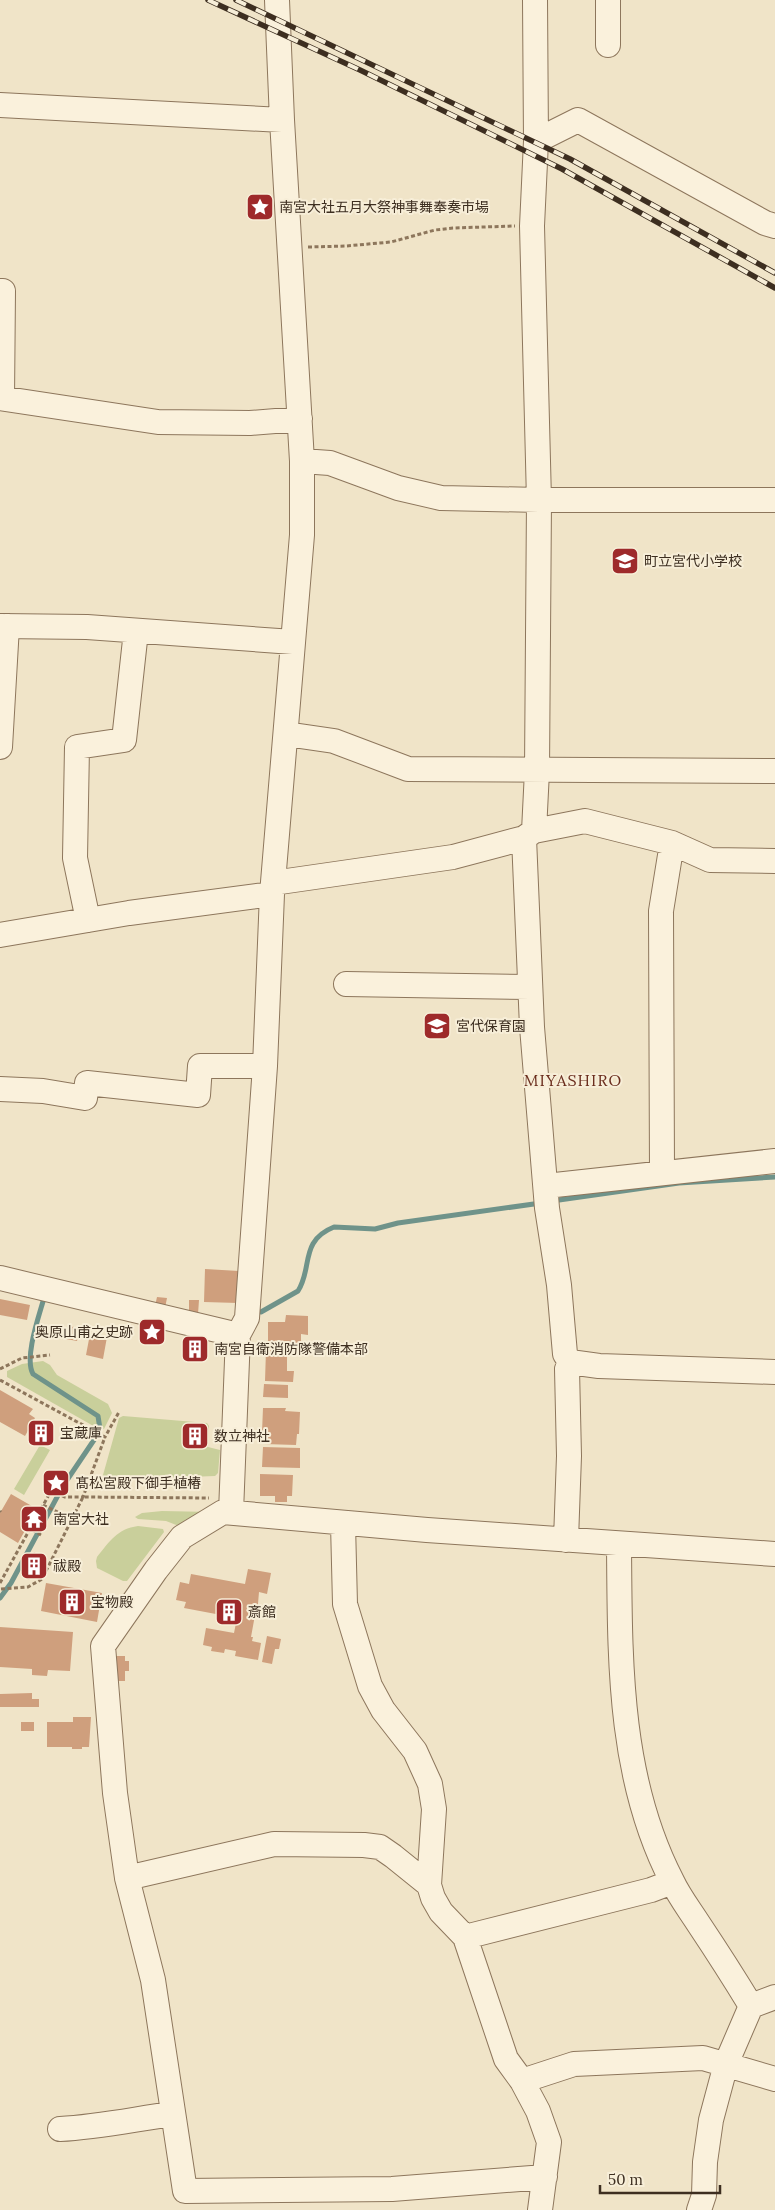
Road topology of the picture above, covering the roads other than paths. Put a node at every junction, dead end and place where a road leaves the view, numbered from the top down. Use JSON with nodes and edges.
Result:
{"nodes":[{"id":1,"x":277,"y":0,"type":"edge"},
{"id":2,"x":535,"y":0,"type":"edge"},
{"id":3,"x":608,"y":0,"type":"edge"},
{"id":4,"x":608,"y":45,"type":"dead end"},
{"id":5,"x":0,"y":105,"type":"edge"},
{"id":6,"x":282,"y":120,"type":"junction"},
{"id":7,"x":536,"y":142,"type":"junction"},
{"id":8,"x":775,"y":226,"type":"edge"},
{"id":9,"x":0,"y":291,"type":"edge"},
{"id":10,"x":1,"y":398,"type":"edge"},
{"id":11,"x":300,"y":419,"type":"junction"},
{"id":12,"x":302,"y":461,"type":"junction"},
{"id":13,"x":538,"y":500,"type":"junction"},
{"id":14,"x":775,"y":500,"type":"edge"},
{"id":15,"x":3,"y":626,"type":"edge"},
{"id":16,"x":136,"y":631,"type":"junction"},
{"id":17,"x":293,"y":642,"type":"junction"},
{"id":18,"x":286,"y":734,"type":"junction"},
{"id":19,"x":0,"y":747,"type":"edge"},
{"id":20,"x":537,"y":771,"type":"junction"},
{"id":21,"x":775,"y":771,"type":"edge"},
{"id":22,"x":529,"y":835,"type":"junction"},
{"id":23,"x":672,"y":843,"type":"junction"},
{"id":24,"x":775,"y":861,"type":"edge"},
{"id":25,"x":272,"y":889,"type":"junction"},
{"id":26,"x":88,"y":920,"type":"junction"},
{"id":27,"x":0,"y":935,"type":"edge"},
{"id":28,"x":346,"y":984,"type":"dead end"},
{"id":29,"x":530,"y":987,"type":"junction"},
{"id":30,"x":265,"y":1066,"type":"junction"},
{"id":31,"x":0,"y":1089,"type":"edge"},
{"id":32,"x":775,"y":1161,"type":"edge"},
{"id":33,"x":662,"y":1172,"type":"junction"},
{"id":34,"x":547,"y":1196,"type":"junction"},
{"id":35,"x":0,"y":1278,"type":"edge"},
{"id":36,"x":238,"y":1335,"type":"junction"},
{"id":37,"x":570,"y":1362,"type":"junction"},
{"id":38,"x":775,"y":1372,"type":"edge"},
{"id":39,"x":224,"y":1505,"type":"junction"},
{"id":40,"x":343,"y":1524,"type":"junction"},
{"id":41,"x":566,"y":1540,"type":"junction"},
{"id":42,"x":619,"y":1545,"type":"junction"},
{"id":43,"x":775,"y":1554,"type":"edge"},
{"id":44,"x":127,"y":1878,"type":"junction"},
{"id":45,"x":672,"y":1882,"type":"junction"},
{"id":46,"x":429,"y":1885,"type":"junction"},
{"id":47,"x":466,"y":1937,"type":"junction"},
{"id":48,"x":775,"y":1997,"type":"edge"},
{"id":49,"x":751,"y":2006,"type":"junction"},
{"id":50,"x":726,"y":2064,"type":"junction"},
{"id":51,"x":775,"y":2079,"type":"edge"},
{"id":52,"x":522,"y":2081,"type":"junction"},
{"id":53,"x":172,"y":2114,"type":"junction"},
{"id":54,"x":60,"y":2129,"type":"dead end"},
{"id":55,"x":545,"y":2177,"type":"junction"},
{"id":56,"x":540,"y":2210,"type":"edge"},
{"id":57,"x":699,"y":2210,"type":"edge"}],
"edges":[{"from":1,"to":6,"type":"street"},
{"from":2,"to":7,"type":"street"},
{"from":3,"to":4,"type":"street"},
{"from":5,"to":6,"type":"street"},
{"from":6,"to":11,"type":"street"},
{"from":7,"to":8,"type":"street"},
{"from":7,"to":13,"type":"street"},
{"from":9,"to":10,"type":"street"},
{"from":10,"to":11,"type":"street"},
{"from":11,"to":12,"type":"street"},
{"from":12,"to":13,"type":"street"},
{"from":12,"to":17,"type":"street"},
{"from":13,"to":14,"type":"street"},
{"from":13,"to":20,"type":"street"},
{"from":15,"to":16,"type":"street"},
{"from":15,"to":19,"type":"street"},
{"from":16,"to":17,"type":"street"},
{"from":16,"to":26,"type":"street"},
{"from":17,"to":18,"type":"street"},
{"from":18,"to":20,"type":"street"},
{"from":18,"to":25,"type":"street"},
{"from":20,"to":21,"type":"street"},
{"from":20,"to":22,"type":"street"},
{"from":22,"to":23,"type":"street"},
{"from":22,"to":25,"type":"street"},
{"from":22,"to":29,"type":"street"},
{"from":23,"to":24,"type":"street"},
{"from":23,"to":33,"type":"street"},
{"from":25,"to":26,"type":"street"},
{"from":25,"to":30,"type":"street"},
{"from":26,"to":27,"type":"street"},
{"from":28,"to":29,"type":"street"},
{"from":29,"to":34,"type":"street"},
{"from":30,"to":31,"type":"street"},
{"from":30,"to":36,"type":"street"},
{"from":32,"to":33,"type":"street"},
{"from":33,"to":34,"type":"street"},
{"from":34,"to":37,"type":"street"},
{"from":35,"to":36,"type":"street"},
{"from":36,"to":39,"type":"street"},
{"from":37,"to":38,"type":"street"},
{"from":37,"to":41,"type":"street"},
{"from":39,"to":40,"type":"street"},
{"from":39,"to":44,"type":"street"},
{"from":40,"to":41,"type":"street"},
{"from":40,"to":46,"type":"street"},
{"from":41,"to":42,"type":"street"},
{"from":42,"to":43,"type":"street"},
{"from":42,"to":45,"type":"street"},
{"from":44,"to":46,"type":"street"},
{"from":44,"to":53,"type":"street"},
{"from":45,"to":47,"type":"street"},
{"from":45,"to":49,"type":"street"},
{"from":46,"to":47,"type":"street"},
{"from":47,"to":52,"type":"street"},
{"from":48,"to":49,"type":"street"},
{"from":49,"to":50,"type":"street"},
{"from":50,"to":51,"type":"street"},
{"from":50,"to":52,"type":"street"},
{"from":50,"to":57,"type":"street"},
{"from":52,"to":55,"type":"street"},
{"from":53,"to":54,"type":"street"},
{"from":53,"to":55,"type":"street"},
{"from":55,"to":56,"type":"street"}]}
